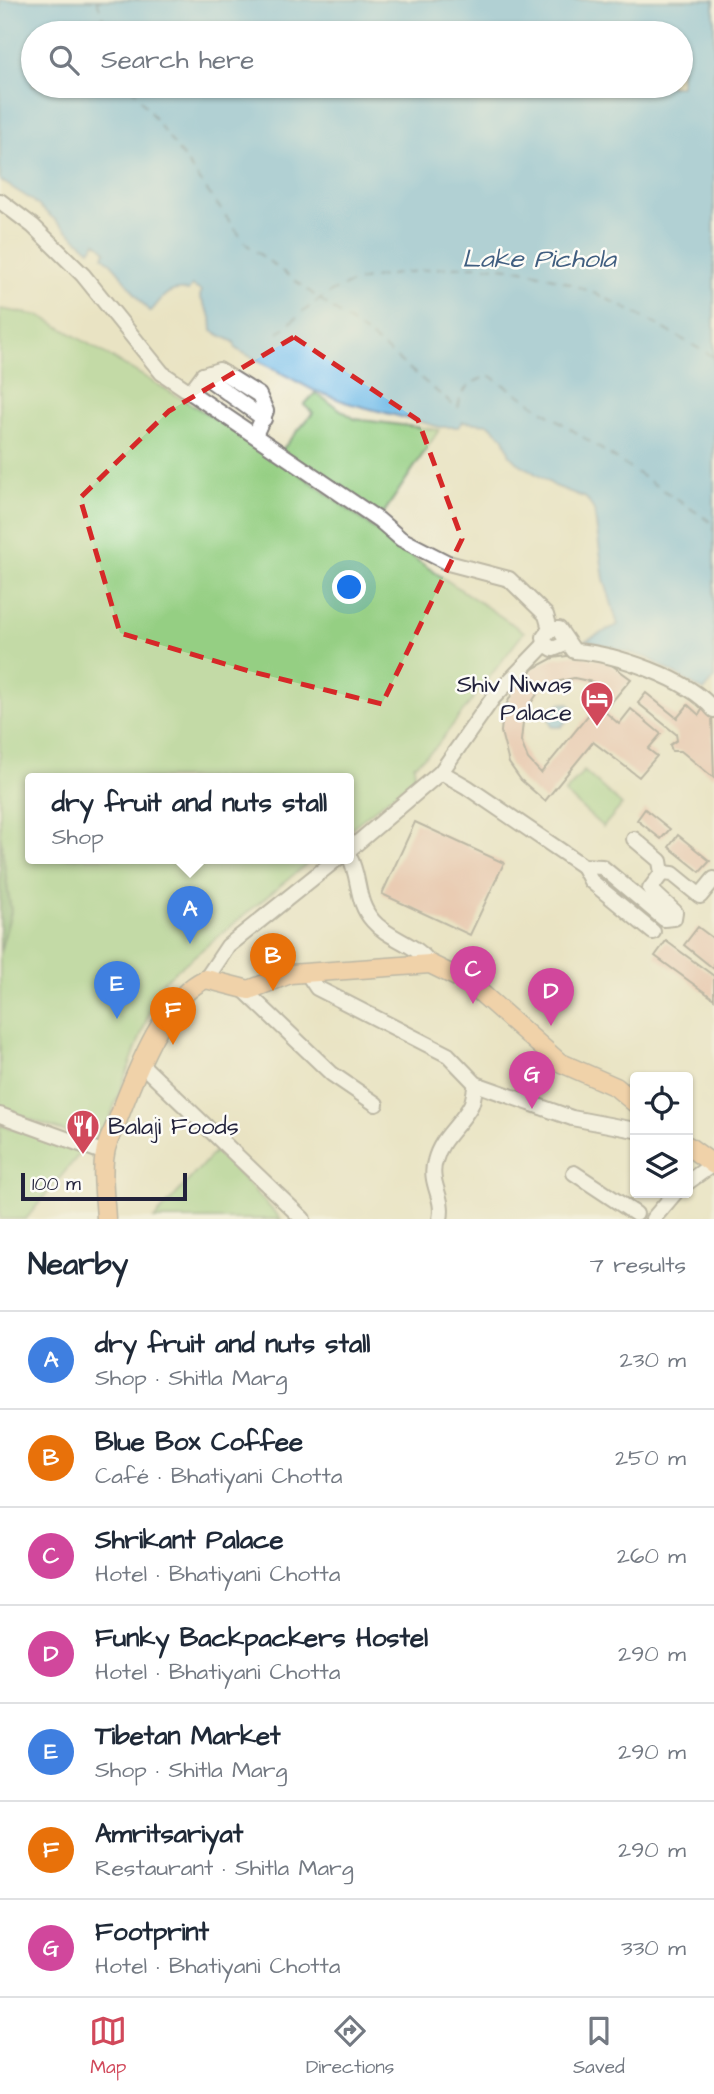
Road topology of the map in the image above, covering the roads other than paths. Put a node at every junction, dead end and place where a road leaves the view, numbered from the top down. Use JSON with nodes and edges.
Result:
{"nodes":[{"id":1,"x":0,"y":201,"type":"edge"},
{"id":2,"x":191,"y":391,"type":"junction"},
{"id":3,"x":255,"y":435,"type":"junction"},
{"id":4,"x":551,"y":629,"type":"junction"},
{"id":5,"x":565,"y":639,"type":"junction"},
{"id":6,"x":545,"y":643,"type":"junction"},
{"id":7,"x":574,"y":651,"type":"junction"},
{"id":8,"x":526,"y":662,"type":"junction"},
{"id":9,"x":709,"y":695,"type":"edge"},
{"id":10,"x":714,"y":709,"type":"edge"},
{"id":11,"x":441,"y":772,"type":"junction"},
{"id":12,"x":634,"y":839,"type":"dead end"},
{"id":13,"x":354,"y":846,"type":"edge"},
{"id":14,"x":330,"y":864,"type":"edge"},
{"id":15,"x":353,"y":864,"type":"edge"},
{"id":16,"x":583,"y":866,"type":"junction"},
{"id":17,"x":662,"y":873,"type":"junction"},
{"id":18,"x":714,"y":879,"type":"edge"},
{"id":19,"x":653,"y":932,"type":"dead end"},
{"id":20,"x":430,"y":964,"type":"junction"},
{"id":21,"x":307,"y":973,"type":"junction"},
{"id":22,"x":206,"y":979,"type":"junction"},
{"id":23,"x":244,"y":990,"type":"junction"},
{"id":24,"x":141,"y":1064,"type":"junction"},
{"id":25,"x":476,"y":1084,"type":"junction"},
{"id":26,"x":630,"y":1099,"type":"edge"},
{"id":27,"x":376,"y":1104,"type":"dead end"},
{"id":28,"x":0,"y":1115,"type":"edge"},
{"id":29,"x":630,"y":1129,"type":"edge"},
{"id":30,"x":693,"y":1151,"type":"edge"},
{"id":31,"x":104,"y":1153,"type":"junction"},
{"id":32,"x":713,"y":1164,"type":"edge"},
{"id":33,"x":574,"y":1173,"type":"dead end"},
{"id":34,"x":693,"y":1178,"type":"edge"},
{"id":35,"x":671,"y":1198,"type":"edge"},
{"id":36,"x":636,"y":1217,"type":"edge"},
{"id":37,"x":106,"y":1219,"type":"edge"},
{"id":38,"x":303,"y":1219,"type":"edge"},
{"id":39,"x":440,"y":1219,"type":"edge"},
{"id":40,"x":653,"y":1219,"type":"edge"}],
"edges":[{"from":1,"to":2,"type":"street"},
{"from":2,"to":3,"type":"street"},
{"from":2,"to":3,"type":"street"},
{"from":3,"to":4,"type":"street"},
{"from":4,"to":5,"type":"street"},
{"from":4,"to":6,"type":"street"},
{"from":5,"to":6,"type":"street"},
{"from":5,"to":7,"type":"street"},
{"from":6,"to":8,"type":"street"},
{"from":7,"to":8,"type":"street"},
{"from":7,"to":9,"type":"street"},
{"from":8,"to":11,"type":"street"},
{"from":9,"to":10,"type":"street"},
{"from":11,"to":13,"type":"street"},
{"from":11,"to":16,"type":"street"},
{"from":12,"to":17,"type":"street"},
{"from":14,"to":22,"type":"street"},
{"from":15,"to":20,"type":"street"},
{"from":16,"to":17,"type":"street"},
{"from":16,"to":19,"type":"street"},
{"from":17,"to":18,"type":"street"},
{"from":20,"to":21,"type":"main road"},
{"from":20,"to":26,"type":"main road"},
{"from":21,"to":23,"type":"main road"},
{"from":21,"to":25,"type":"street"},
{"from":22,"to":23,"type":"main road"},
{"from":22,"to":24,"type":"main road"},
{"from":23,"to":27,"type":"street"},
{"from":24,"to":31,"type":"main road"},
{"from":24,"to":38,"type":"street"},
{"from":25,"to":29,"type":"street"},
{"from":25,"to":39,"type":"street"},
{"from":28,"to":31,"type":"street"},
{"from":30,"to":32,"type":"main road"},
{"from":31,"to":37,"type":"main road"},
{"from":32,"to":34,"type":"street"},
{"from":33,"to":36,"type":"street"},
{"from":35,"to":40,"type":"street"}]}
